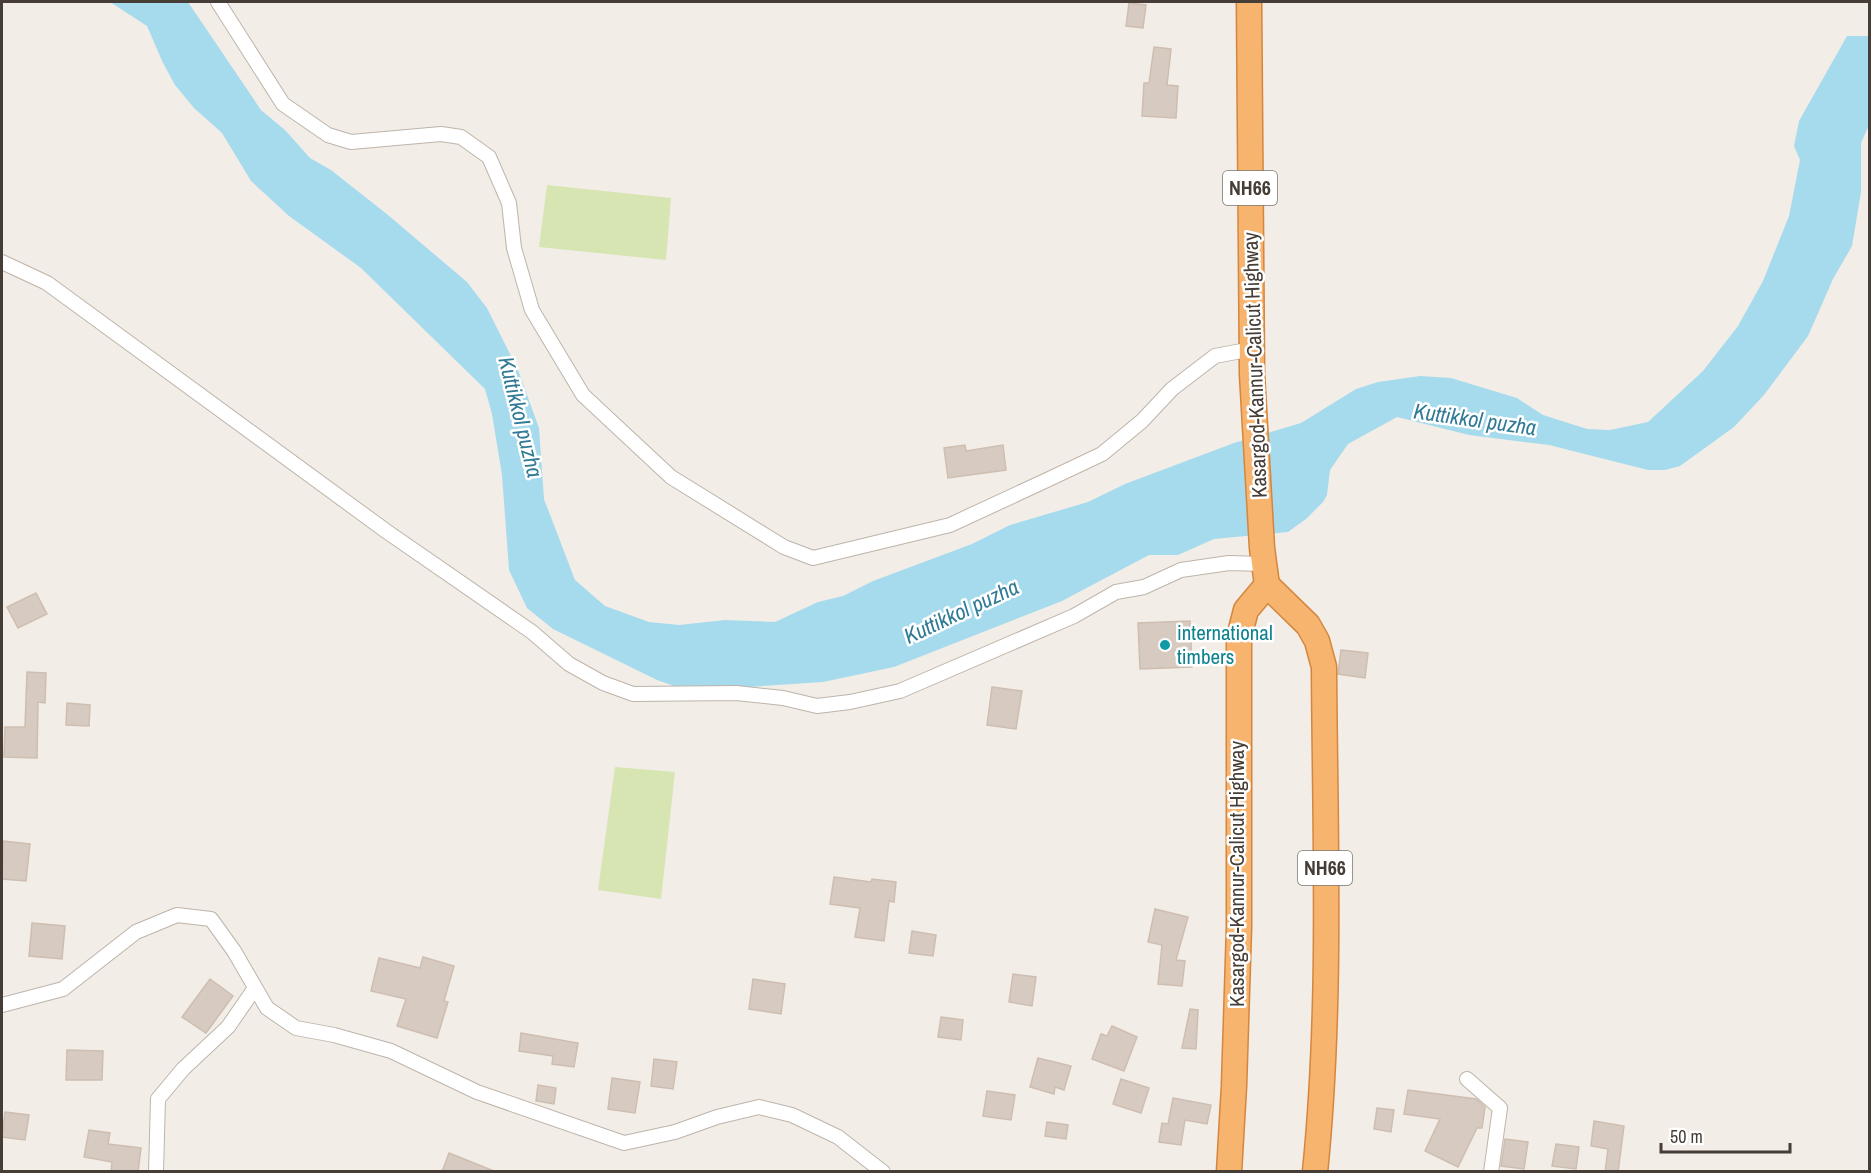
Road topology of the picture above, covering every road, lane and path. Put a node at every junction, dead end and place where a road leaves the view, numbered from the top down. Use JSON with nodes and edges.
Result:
{"nodes":[{"id":1,"x":218,"y":2,"type":"edge"},
{"id":2,"x":1249,"y":2,"type":"edge"},
{"id":3,"x":2,"y":262,"type":"edge"},
{"id":4,"x":1252,"y":349,"type":"junction"},
{"id":5,"x":1264,"y":565,"type":"junction"},
{"id":6,"x":255,"y":988,"type":"junction"},
{"id":7,"x":2,"y":1005,"type":"edge"},
{"id":8,"x":1467,"y":1079,"type":"dead end"},
{"id":9,"x":156,"y":1172,"type":"edge"},
{"id":10,"x":883,"y":1172,"type":"edge"},
{"id":11,"x":1228,"y":1172,"type":"edge"},
{"id":12,"x":1315,"y":1172,"type":"edge"},
{"id":13,"x":1491,"y":1172,"type":"edge"}],
"edges":[{"from":1,"to":4,"type":"street"},
{"from":2,"to":4,"type":"highway","name":"Kasargod-Kannur-Calicut Highway","number":"NH66"},
{"from":3,"to":5,"type":"street"},
{"from":4,"to":5,"type":"highway","name":"Kasargod-Kannur-Calicut Highway","number":"NH66"},
{"from":5,"to":11,"type":"highway","name":"Kasargod-Kannur-Calicut Highway"},
{"from":5,"to":12,"type":"highway","number":"NH66"},
{"from":6,"to":7,"type":"street"},
{"from":6,"to":9,"type":"street"},
{"from":6,"to":10,"type":"street"},
{"from":8,"to":13,"type":"street"}]}
